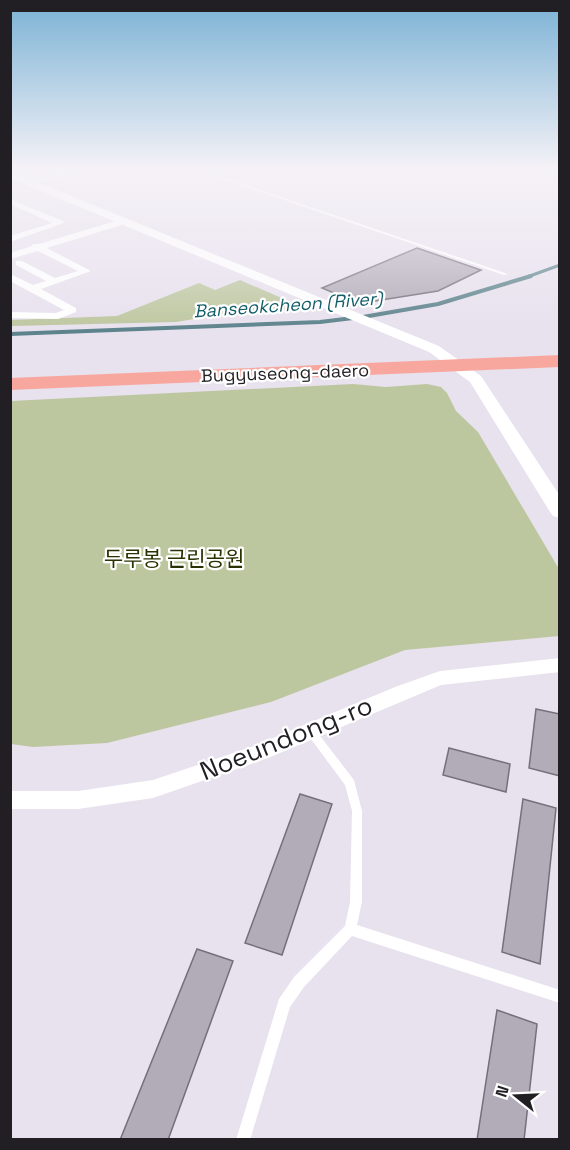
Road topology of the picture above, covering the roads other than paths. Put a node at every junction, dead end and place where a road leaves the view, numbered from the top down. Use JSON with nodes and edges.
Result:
{"nodes":[{"id":1,"x":58,"y":224,"type":"edge"},
{"id":2,"x":116,"y":224,"type":"edge"},
{"id":3,"x":132,"y":224,"type":"edge"},
{"id":4,"x":357,"y":224,"type":"edge"},
{"id":5,"x":12,"y":237,"type":"edge"},
{"id":6,"x":39,"y":247,"type":"junction"},
{"id":7,"x":10,"y":256,"type":"edge"},
{"id":8,"x":19,"y":263,"type":"dead end"},
{"id":9,"x":506,"y":274,"type":"dead end"},
{"id":10,"x":10,"y":277,"type":"edge"},
{"id":11,"x":55,"y":282,"type":"junction"},
{"id":12,"x":33,"y":289,"type":"junction"},
{"id":13,"x":10,"y":315,"type":"edge"},
{"id":14,"x":560,"y":344,"type":"edge"},
{"id":15,"x":434,"y":348,"type":"junction"},
{"id":16,"x":560,"y":361,"type":"edge"},
{"id":17,"x":10,"y":365,"type":"edge"},
{"id":18,"x":458,"y":366,"type":"junction"},
{"id":19,"x":10,"y":384,"type":"edge"},
{"id":20,"x":560,"y":512,"type":"edge"},
{"id":21,"x":560,"y":665,"type":"edge"},
{"id":22,"x":310,"y":730,"type":"junction"},
{"id":23,"x":10,"y":800,"type":"edge"},
{"id":24,"x":350,"y":928,"type":"junction"},
{"id":25,"x":560,"y":997,"type":"edge"},
{"id":26,"x":243,"y":1140,"type":"edge"}],
"edges":[{"from":1,"to":5,"type":"street"},
{"from":2,"to":6,"type":"street"},
{"from":3,"to":15,"type":"street"},
{"from":4,"to":9,"type":"lane"},
{"from":5,"to":6,"type":"street"},
{"from":6,"to":7,"type":"street"},
{"from":6,"to":11,"type":"street"},
{"from":8,"to":11,"type":"street"},
{"from":10,"to":12,"type":"street"},
{"from":11,"to":12,"type":"street"},
{"from":12,"to":13,"type":"street"},
{"from":14,"to":15,"type":"main road","name":"Bugyuseong-daero"},
{"from":15,"to":17,"type":"main road","name":"Bugyuseong-daero"},
{"from":15,"to":18,"type":"street"},
{"from":16,"to":18,"type":"main road","name":"Bugyuseong-daero"},
{"from":18,"to":19,"type":"main road","name":"Bugyuseong-daero"},
{"from":18,"to":20,"type":"street"},
{"from":21,"to":22,"type":"street","name":"Noeundong-ro"},
{"from":22,"to":23,"type":"street","name":"Noeundong-ro"},
{"from":22,"to":24,"type":"lane"},
{"from":24,"to":25,"type":"lane"},
{"from":24,"to":26,"type":"lane"}]}
